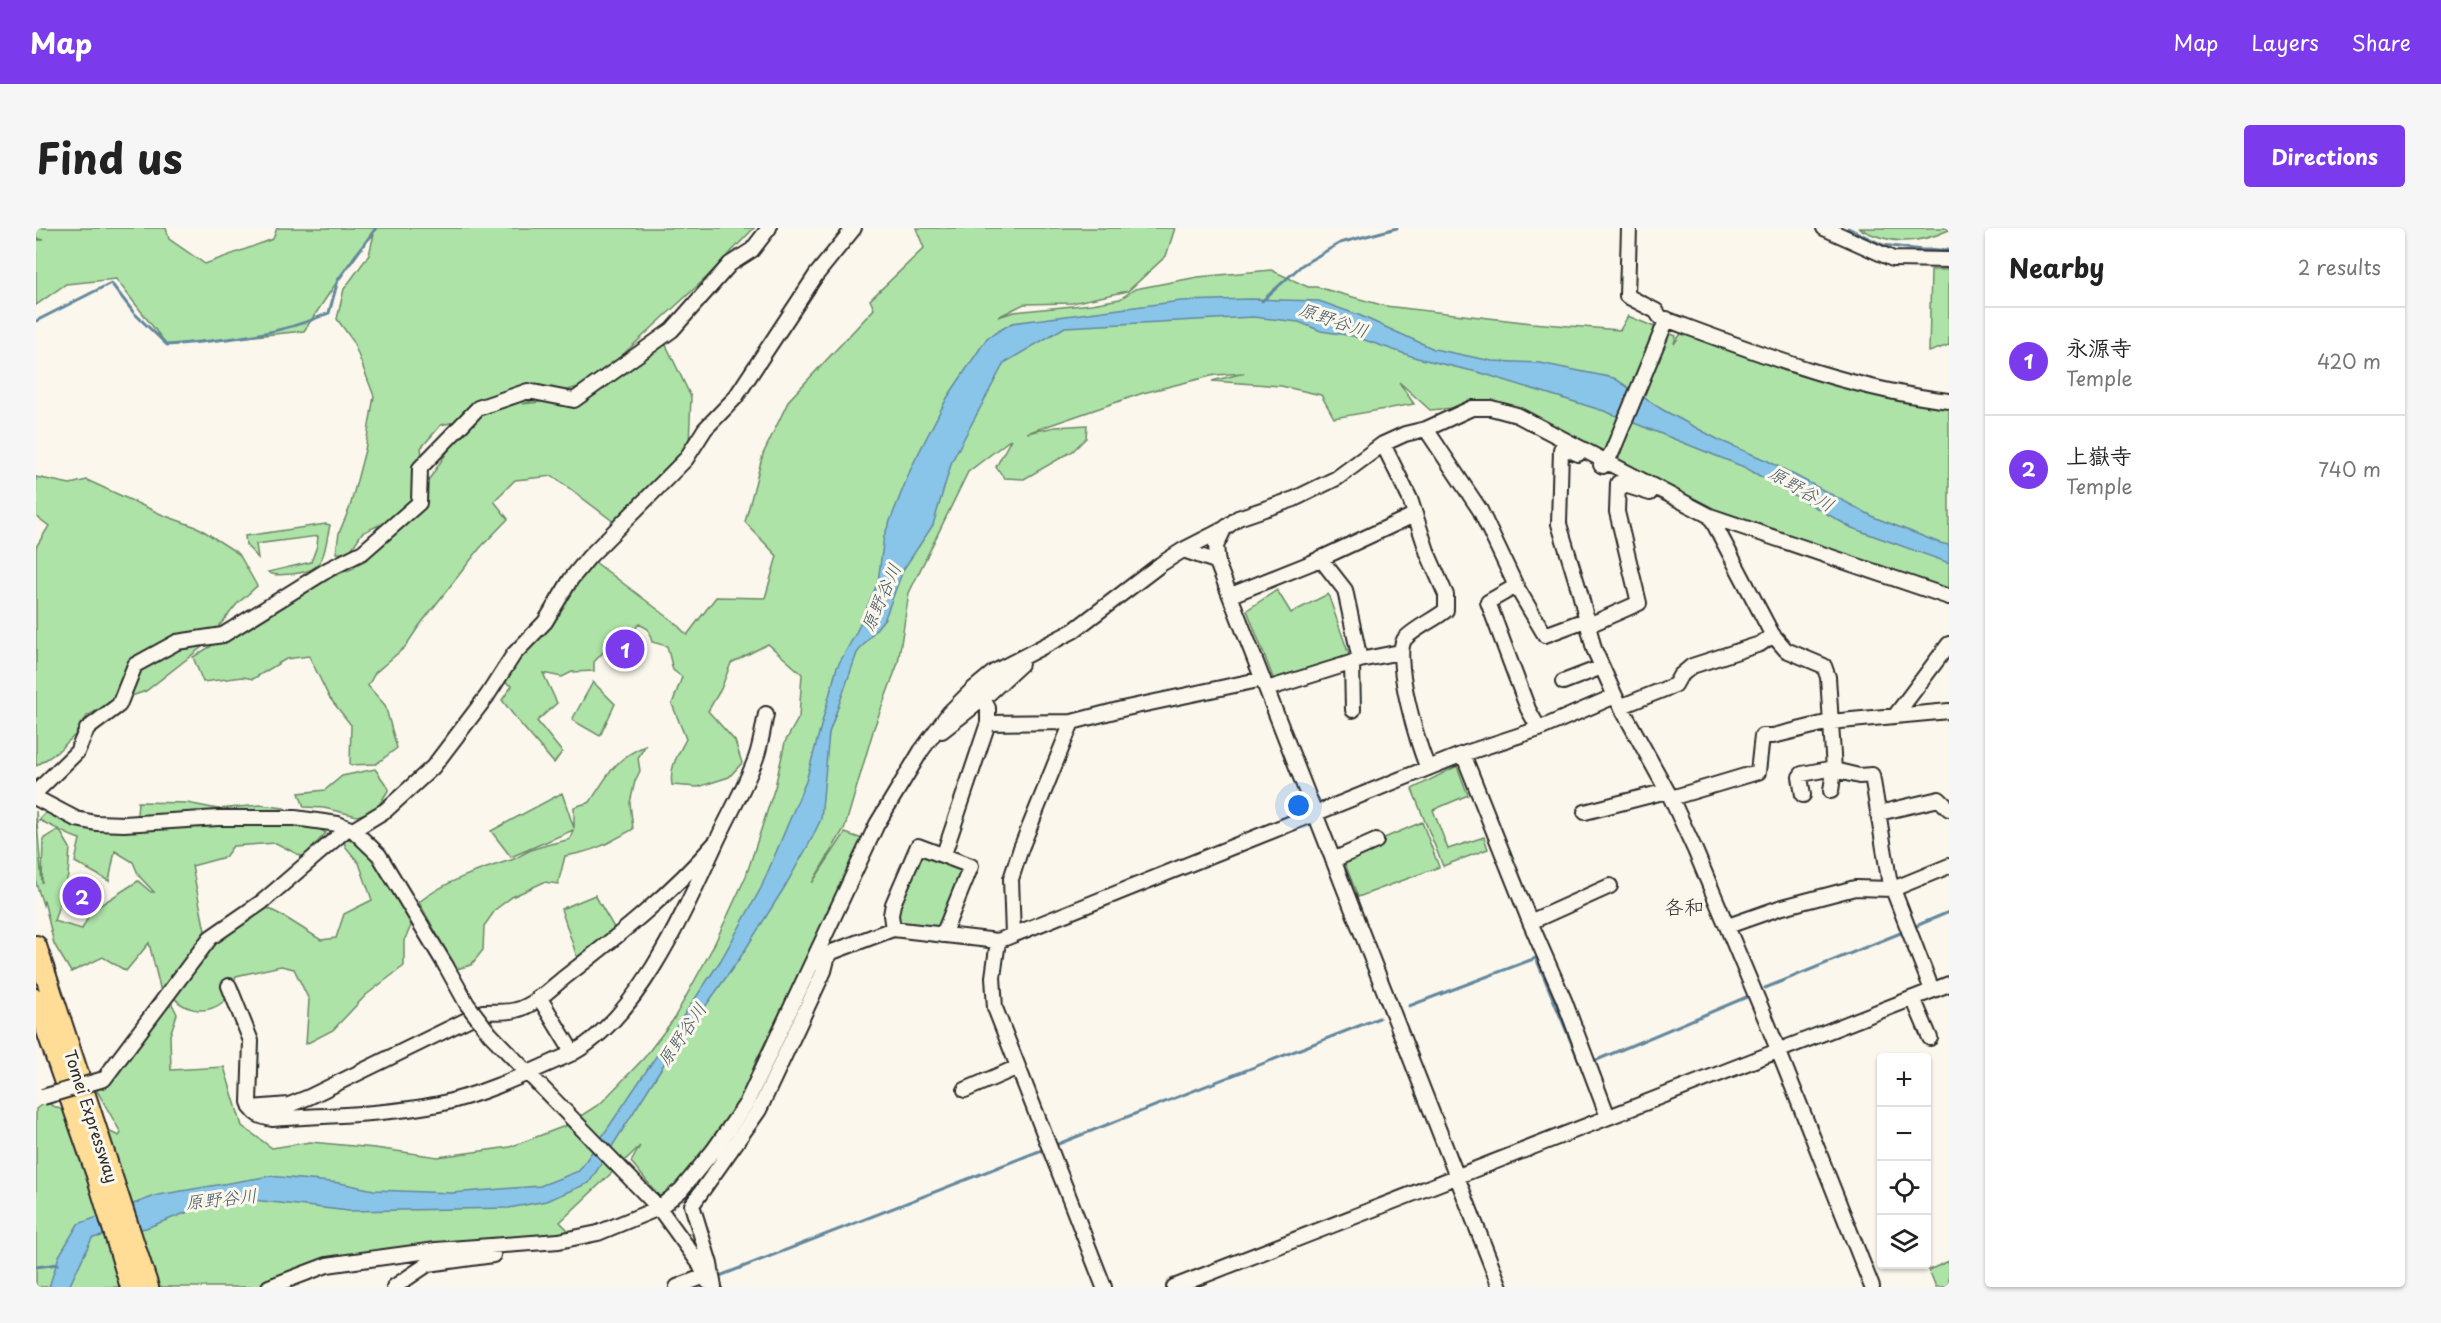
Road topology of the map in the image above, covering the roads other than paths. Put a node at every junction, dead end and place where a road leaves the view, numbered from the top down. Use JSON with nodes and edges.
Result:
{"nodes":[{"id":1,"x":769,"y":228,"type":"edge"},
{"id":2,"x":854,"y":228,"type":"edge"},
{"id":3,"x":1629,"y":228,"type":"edge"},
{"id":4,"x":1824,"y":228,"type":"edge"},
{"id":5,"x":1949,"y":260,"type":"edge"},
{"id":6,"x":1667,"y":319,"type":"junction"},
{"id":7,"x":1949,"y":402,"type":"edge"},
{"id":8,"x":1426,"y":429,"type":"junction"},
{"id":9,"x":1383,"y":444,"type":"junction"},
{"id":10,"x":1610,"y":457,"type":"junction"},
{"id":11,"x":1672,"y":498,"type":"junction"},
{"id":12,"x":1414,"y":515,"type":"junction"},
{"id":13,"x":1710,"y":516,"type":"junction"},
{"id":14,"x":1224,"y":529,"type":"junction"},
{"id":15,"x":1183,"y":550,"type":"junction"},
{"id":16,"x":1320,"y":558,"type":"junction"},
{"id":17,"x":1218,"y":562,"type":"junction"},
{"id":18,"x":1516,"y":586,"type":"junction"},
{"id":19,"x":1231,"y":595,"type":"junction"},
{"id":20,"x":1949,"y":597,"type":"edge"},
{"id":21,"x":1588,"y":622,"type":"junction"},
{"id":22,"x":1773,"y":635,"type":"junction"},
{"id":23,"x":1949,"y":644,"type":"edge"},
{"id":24,"x":1036,"y":650,"type":"junction"},
{"id":25,"x":1400,"y":652,"type":"junction"},
{"id":26,"x":1356,"y":662,"type":"junction"},
{"id":27,"x":1602,"y":668,"type":"junction"},
{"id":28,"x":1563,"y":682,"type":"dead end"},
{"id":29,"x":1265,"y":684,"type":"junction"},
{"id":30,"x":983,"y":699,"type":"junction"},
{"id":31,"x":1619,"y":701,"type":"junction"},
{"id":32,"x":1353,"y":710,"type":"dead end"},
{"id":33,"x":1949,"y":711,"type":"edge"},
{"id":34,"x":766,"y":714,"type":"dead end"},
{"id":35,"x":1895,"y":716,"type":"junction"},
{"id":36,"x":1072,"y":722,"type":"junction"},
{"id":37,"x":1830,"y":722,"type":"junction"},
{"id":38,"x":988,"y":723,"type":"junction"},
{"id":39,"x":1539,"y":729,"type":"junction"},
{"id":40,"x":928,"y":742,"type":"junction"},
{"id":41,"x":1463,"y":754,"type":"junction"},
{"id":42,"x":1428,"y":768,"type":"junction"},
{"id":43,"x":1834,"y":769,"type":"junction"},
{"id":44,"x":1831,"y":791,"type":"dead end"},
{"id":45,"x":36,"y":792,"type":"edge"},
{"id":46,"x":1669,"y":795,"type":"junction"},
{"id":47,"x":1803,"y":795,"type":"dead end"},
{"id":48,"x":36,"y":798,"type":"edge"},
{"id":49,"x":1949,"y":809,"type":"edge"},
{"id":50,"x":1585,"y":812,"type":"dead end"},
{"id":51,"x":1878,"y":813,"type":"junction"},
{"id":52,"x":1315,"y":814,"type":"junction"},
{"id":53,"x":350,"y":829,"type":"junction"},
{"id":54,"x":1376,"y":841,"type":"dead end"},
{"id":55,"x":716,"y":842,"type":"junction"},
{"id":56,"x":944,"y":854,"type":"junction"},
{"id":57,"x":1333,"y":860,"type":"junction"},
{"id":58,"x":1949,"y":866,"type":"edge"},
{"id":59,"x":1610,"y":886,"type":"dead end"},
{"id":60,"x":1893,"y":889,"type":"junction"},
{"id":61,"x":1530,"y":922,"type":"junction"},
{"id":62,"x":1728,"y":926,"type":"junction"},
{"id":63,"x":893,"y":929,"type":"junction"},
{"id":64,"x":943,"y":935,"type":"junction"},
{"id":65,"x":1012,"y":936,"type":"junction"},
{"id":66,"x":998,"y":941,"type":"junction"},
{"id":67,"x":36,"y":946,"type":"edge"},
{"id":68,"x":827,"y":959,"type":"junction"},
{"id":69,"x":1949,"y":984,"type":"edge"},
{"id":70,"x":229,"y":986,"type":"dead end"},
{"id":71,"x":1932,"y":990,"type":"junction"},
{"id":72,"x":539,"y":997,"type":"junction"},
{"id":73,"x":1913,"y":998,"type":"junction"},
{"id":74,"x":36,"y":999,"type":"edge"},
{"id":75,"x":1930,"y":1038,"type":"dead end"},
{"id":76,"x":1779,"y":1050,"type":"junction"},
{"id":77,"x":573,"y":1053,"type":"junction"},
{"id":78,"x":763,"y":1065,"type":"junction"},
{"id":79,"x":1018,"y":1067,"type":"junction"},
{"id":80,"x":528,"y":1073,"type":"junction"},
{"id":81,"x":965,"y":1090,"type":"dead end"},
{"id":82,"x":38,"y":1097,"type":"edge"},
{"id":83,"x":251,"y":1108,"type":"junction"},
{"id":84,"x":1608,"y":1117,"type":"junction"},
{"id":85,"x":104,"y":1173,"type":"junction"},
{"id":86,"x":1457,"y":1177,"type":"junction"},
{"id":87,"x":657,"y":1206,"type":"junction"},
{"id":88,"x":559,"y":1241,"type":"junction"},
{"id":89,"x":137,"y":1279,"type":"edge"},
{"id":90,"x":710,"y":1283,"type":"edge"},
{"id":91,"x":269,"y":1287,"type":"edge"},
{"id":92,"x":394,"y":1287,"type":"edge"},
{"id":93,"x":677,"y":1287,"type":"edge"},
{"id":94,"x":1104,"y":1287,"type":"edge"},
{"id":95,"x":1174,"y":1287,"type":"edge"},
{"id":96,"x":1500,"y":1287,"type":"edge"},
{"id":97,"x":1872,"y":1287,"type":"edge"}],
"edges":[{"from":1,"to":45,"type":"street"},
{"from":2,"to":53,"type":"street"},
{"from":3,"to":6,"type":"street"},
{"from":4,"to":5,"type":"street"},
{"from":6,"to":7,"type":"street"},
{"from":6,"to":10,"type":"street"},
{"from":8,"to":9,"type":"street"},
{"from":8,"to":10,"type":"street"},
{"from":8,"to":18,"type":"street"},
{"from":9,"to":12,"type":"street"},
{"from":9,"to":14,"type":"street"},
{"from":10,"to":11,"type":"street"},
{"from":10,"to":21,"type":"street"},
{"from":11,"to":13,"type":"street"},
{"from":11,"to":21,"type":"street"},
{"from":12,"to":16,"type":"street"},
{"from":12,"to":25,"type":"street"},
{"from":13,"to":20,"type":"street"},
{"from":13,"to":22,"type":"street"},
{"from":14,"to":15,"type":"street"},
{"from":14,"to":17,"type":"street"},
{"from":15,"to":17,"type":"street"},
{"from":15,"to":24,"type":"street"},
{"from":16,"to":19,"type":"street"},
{"from":16,"to":26,"type":"street"},
{"from":17,"to":19,"type":"street"},
{"from":18,"to":21,"type":"street"},
{"from":18,"to":39,"type":"street"},
{"from":19,"to":29,"type":"street"},
{"from":21,"to":27,"type":"street"},
{"from":22,"to":31,"type":"street"},
{"from":22,"to":37,"type":"street"},
{"from":23,"to":35,"type":"street"},
{"from":24,"to":30,"type":"street"},
{"from":24,"to":40,"type":"street"},
{"from":25,"to":26,"type":"street"},
{"from":25,"to":42,"type":"street"},
{"from":26,"to":29,"type":"street"},
{"from":26,"to":32,"type":"street"},
{"from":27,"to":28,"type":"street"},
{"from":27,"to":31,"type":"street"},
{"from":29,"to":36,"type":"street"},
{"from":29,"to":52,"type":"street"},
{"from":30,"to":38,"type":"street"},
{"from":30,"to":40,"type":"street"},
{"from":31,"to":39,"type":"street"},
{"from":31,"to":46,"type":"street"},
{"from":33,"to":35,"type":"street"},
{"from":34,"to":55,"type":"street"},
{"from":35,"to":37,"type":"street"},
{"from":36,"to":38,"type":"street"},
{"from":36,"to":65,"type":"street"},
{"from":37,"to":43,"type":"street"},
{"from":37,"to":46,"type":"street"},
{"from":38,"to":56,"type":"street"},
{"from":39,"to":41,"type":"street"},
{"from":40,"to":78,"type":"street"},
{"from":41,"to":42,"type":"street"},
{"from":41,"to":61,"type":"street"},
{"from":42,"to":52,"type":"street"},
{"from":43,"to":44,"type":"street"},
{"from":43,"to":47,"type":"street"},
{"from":43,"to":51,"type":"street"},
{"from":46,"to":50,"type":"street"},
{"from":46,"to":62,"type":"street"},
{"from":48,"to":53,"type":"street"},
{"from":49,"to":51,"type":"street"},
{"from":51,"to":60,"type":"street"},
{"from":52,"to":57,"type":"street"},
{"from":52,"to":65,"type":"street"},
{"from":53,"to":80,"type":"street","bridge":true},
{"from":53,"to":82,"type":"street","bridge":true},
{"from":54,"to":57,"type":"street"},
{"from":55,"to":72,"type":"street"},
{"from":55,"to":77,"type":"street"},
{"from":56,"to":63,"type":"street"},
{"from":56,"to":64,"type":"street"},
{"from":57,"to":86,"type":"street"},
{"from":58,"to":60,"type":"street"},
{"from":59,"to":61,"type":"street"},
{"from":60,"to":62,"type":"street"},
{"from":60,"to":71,"type":"street"},
{"from":61,"to":84,"type":"street"},
{"from":62,"to":76,"type":"street"},
{"from":63,"to":64,"type":"street"},
{"from":63,"to":68,"type":"street"},
{"from":64,"to":66,"type":"street"},
{"from":65,"to":66,"type":"street"},
{"from":66,"to":79,"type":"street"},
{"from":67,"to":85,"type":"highway","name":"Tomei Expressway"},
{"from":68,"to":78,"type":"street"},
{"from":68,"to":90,"type":"street"},
{"from":69,"to":71,"type":"street"},
{"from":70,"to":83,"type":"street"},
{"from":71,"to":73,"type":"street"},
{"from":72,"to":77,"type":"street"},
{"from":72,"to":83,"type":"street"},
{"from":73,"to":75,"type":"street"},
{"from":73,"to":76,"type":"street"},
{"from":74,"to":85,"type":"highway","name":"Tomei Expressway"},
{"from":76,"to":84,"type":"street"},
{"from":76,"to":97,"type":"street"},
{"from":77,"to":80,"type":"street"},
{"from":78,"to":87,"type":"street"},
{"from":79,"to":81,"type":"street"},
{"from":79,"to":94,"type":"street"},
{"from":80,"to":83,"type":"street"},
{"from":80,"to":87,"type":"street"},
{"from":84,"to":86,"type":"street"},
{"from":85,"to":89,"type":"highway","name":"Tomei Expressway"},
{"from":86,"to":95,"type":"street"},
{"from":86,"to":96,"type":"street"},
{"from":87,"to":88,"type":"street"},
{"from":87,"to":90,"type":"street"},
{"from":88,"to":91,"type":"street"},
{"from":88,"to":92,"type":"street"},
{"from":90,"to":93,"type":"street"}]}
